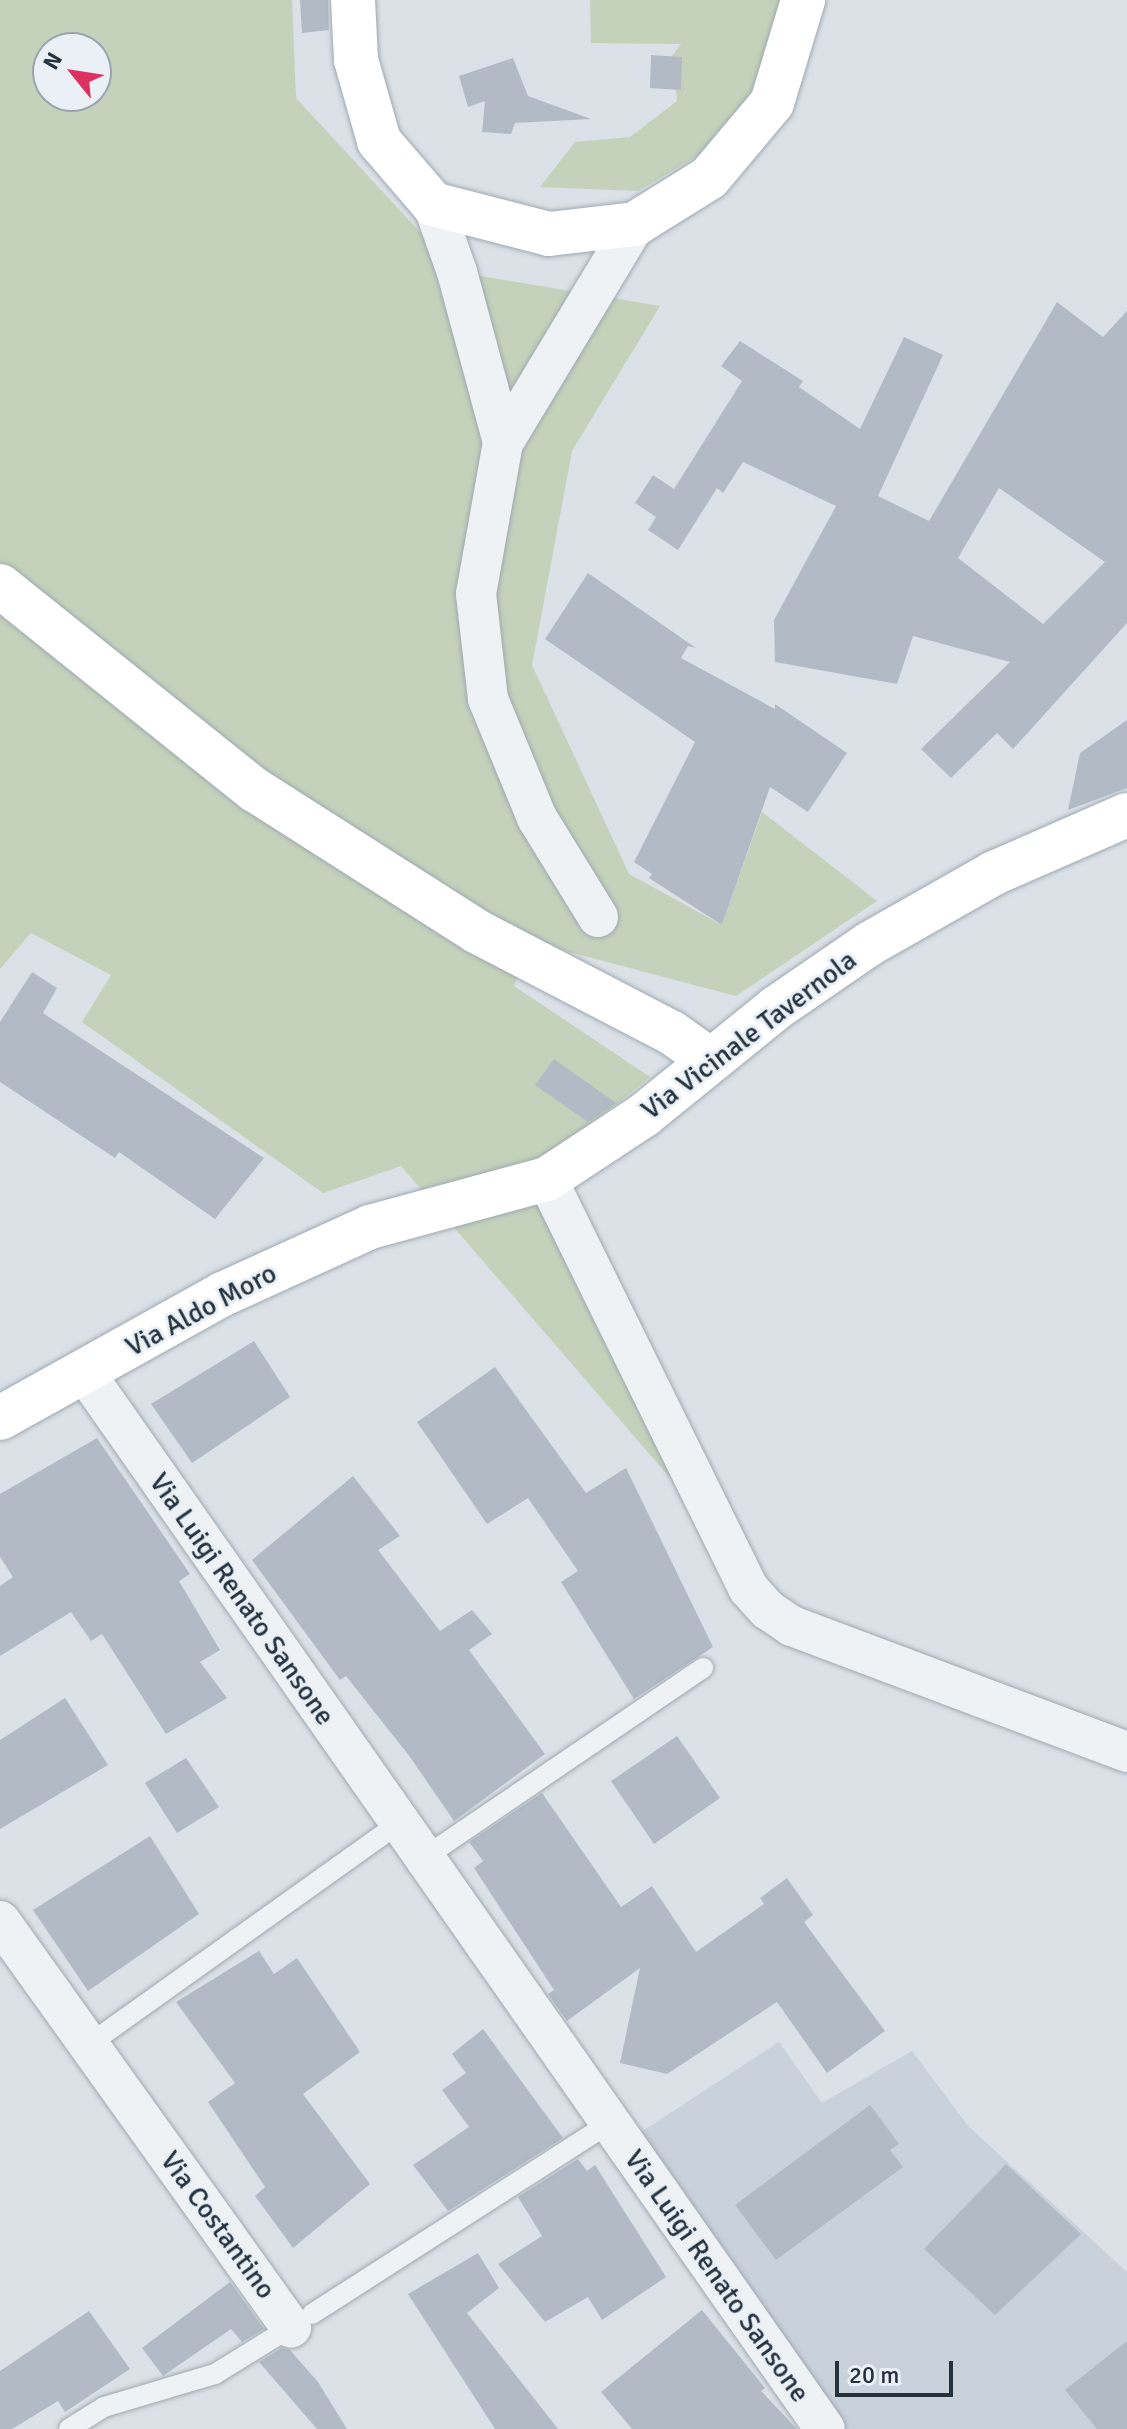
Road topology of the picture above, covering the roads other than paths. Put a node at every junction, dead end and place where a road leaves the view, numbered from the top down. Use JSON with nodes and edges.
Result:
{"nodes":[{"id":1,"x":353,"y":0,"type":"edge"},
{"id":2,"x":803,"y":0,"type":"edge"},
{"id":3,"x":433,"y":204,"type":"junction"},
{"id":4,"x":635,"y":224,"type":"junction"},
{"id":5,"x":503,"y":443,"type":"junction"},
{"id":6,"x":0,"y":586,"type":"edge"},
{"id":7,"x":1127,"y":815,"type":"edge"},
{"id":8,"x":598,"y":917,"type":"dead end"},
{"id":9,"x":709,"y":1059,"type":"junction"},
{"id":10,"x":547,"y":1179,"type":"junction"},
{"id":11,"x":408,"y":1215,"type":"joint"},
{"id":12,"x":85,"y":1373,"type":"junction"},
{"id":13,"x":0,"y":1418,"type":"edge"},
{"id":14,"x":703,"y":1668,"type":"dead end"},
{"id":15,"x":1127,"y":1752,"type":"edge"},
{"id":16,"x":398,"y":1824,"type":"junction"},
{"id":17,"x":422,"y":1859,"type":"junction"},
{"id":18,"x":0,"y":1921,"type":"edge"},
{"id":19,"x":102,"y":2035,"type":"dead end"},
{"id":20,"x":610,"y":2123,"type":"junction"},
{"id":21,"x":301,"y":2321,"type":"junction"},
{"id":22,"x":69,"y":2429,"type":"edge"},
{"id":23,"x":825,"y":2429,"type":"edge"}],
"edges":[{"from":1,"to":3,"type":"main road"},
{"from":2,"to":4,"type":"main road"},
{"from":3,"to":4,"type":"main road"},
{"from":3,"to":5,"type":"street"},
{"from":4,"to":5,"type":"street"},
{"from":5,"to":8,"type":"street"},
{"from":6,"to":9,"type":"main road"},
{"from":7,"to":9,"type":"main road","name":"Via Vicinale Tavernola"},
{"from":9,"to":10,"type":"main road","name":"Via Vicinale Tavernola"},
{"from":10,"to":11,"type":"main road","name":"Via Vicinale Tavernola"},
{"from":10,"to":15,"type":"street"},
{"from":11,"to":12,"type":"main road","name":"Via Aldo Moro"},
{"from":12,"to":13,"type":"main road","name":"Via Aldo Moro"},
{"from":12,"to":16,"type":"street","name":"Via Luigi Renato Sansone"},
{"from":14,"to":17,"type":"lane"},
{"from":16,"to":17,"type":"street","name":"Via Luigi Renato Sansone"},
{"from":16,"to":19,"type":"lane"},
{"from":17,"to":20,"type":"street","name":"Via Luigi Renato Sansone"},
{"from":18,"to":21,"type":"street","name":"Via Costantino"},
{"from":20,"to":21,"type":"lane","name":"Via Luigi Renato Sansone"},
{"from":20,"to":23,"type":"street","name":"Via Luigi Renato Sansone"},
{"from":21,"to":22,"type":"lane","name":"Via Costantino"}]}
